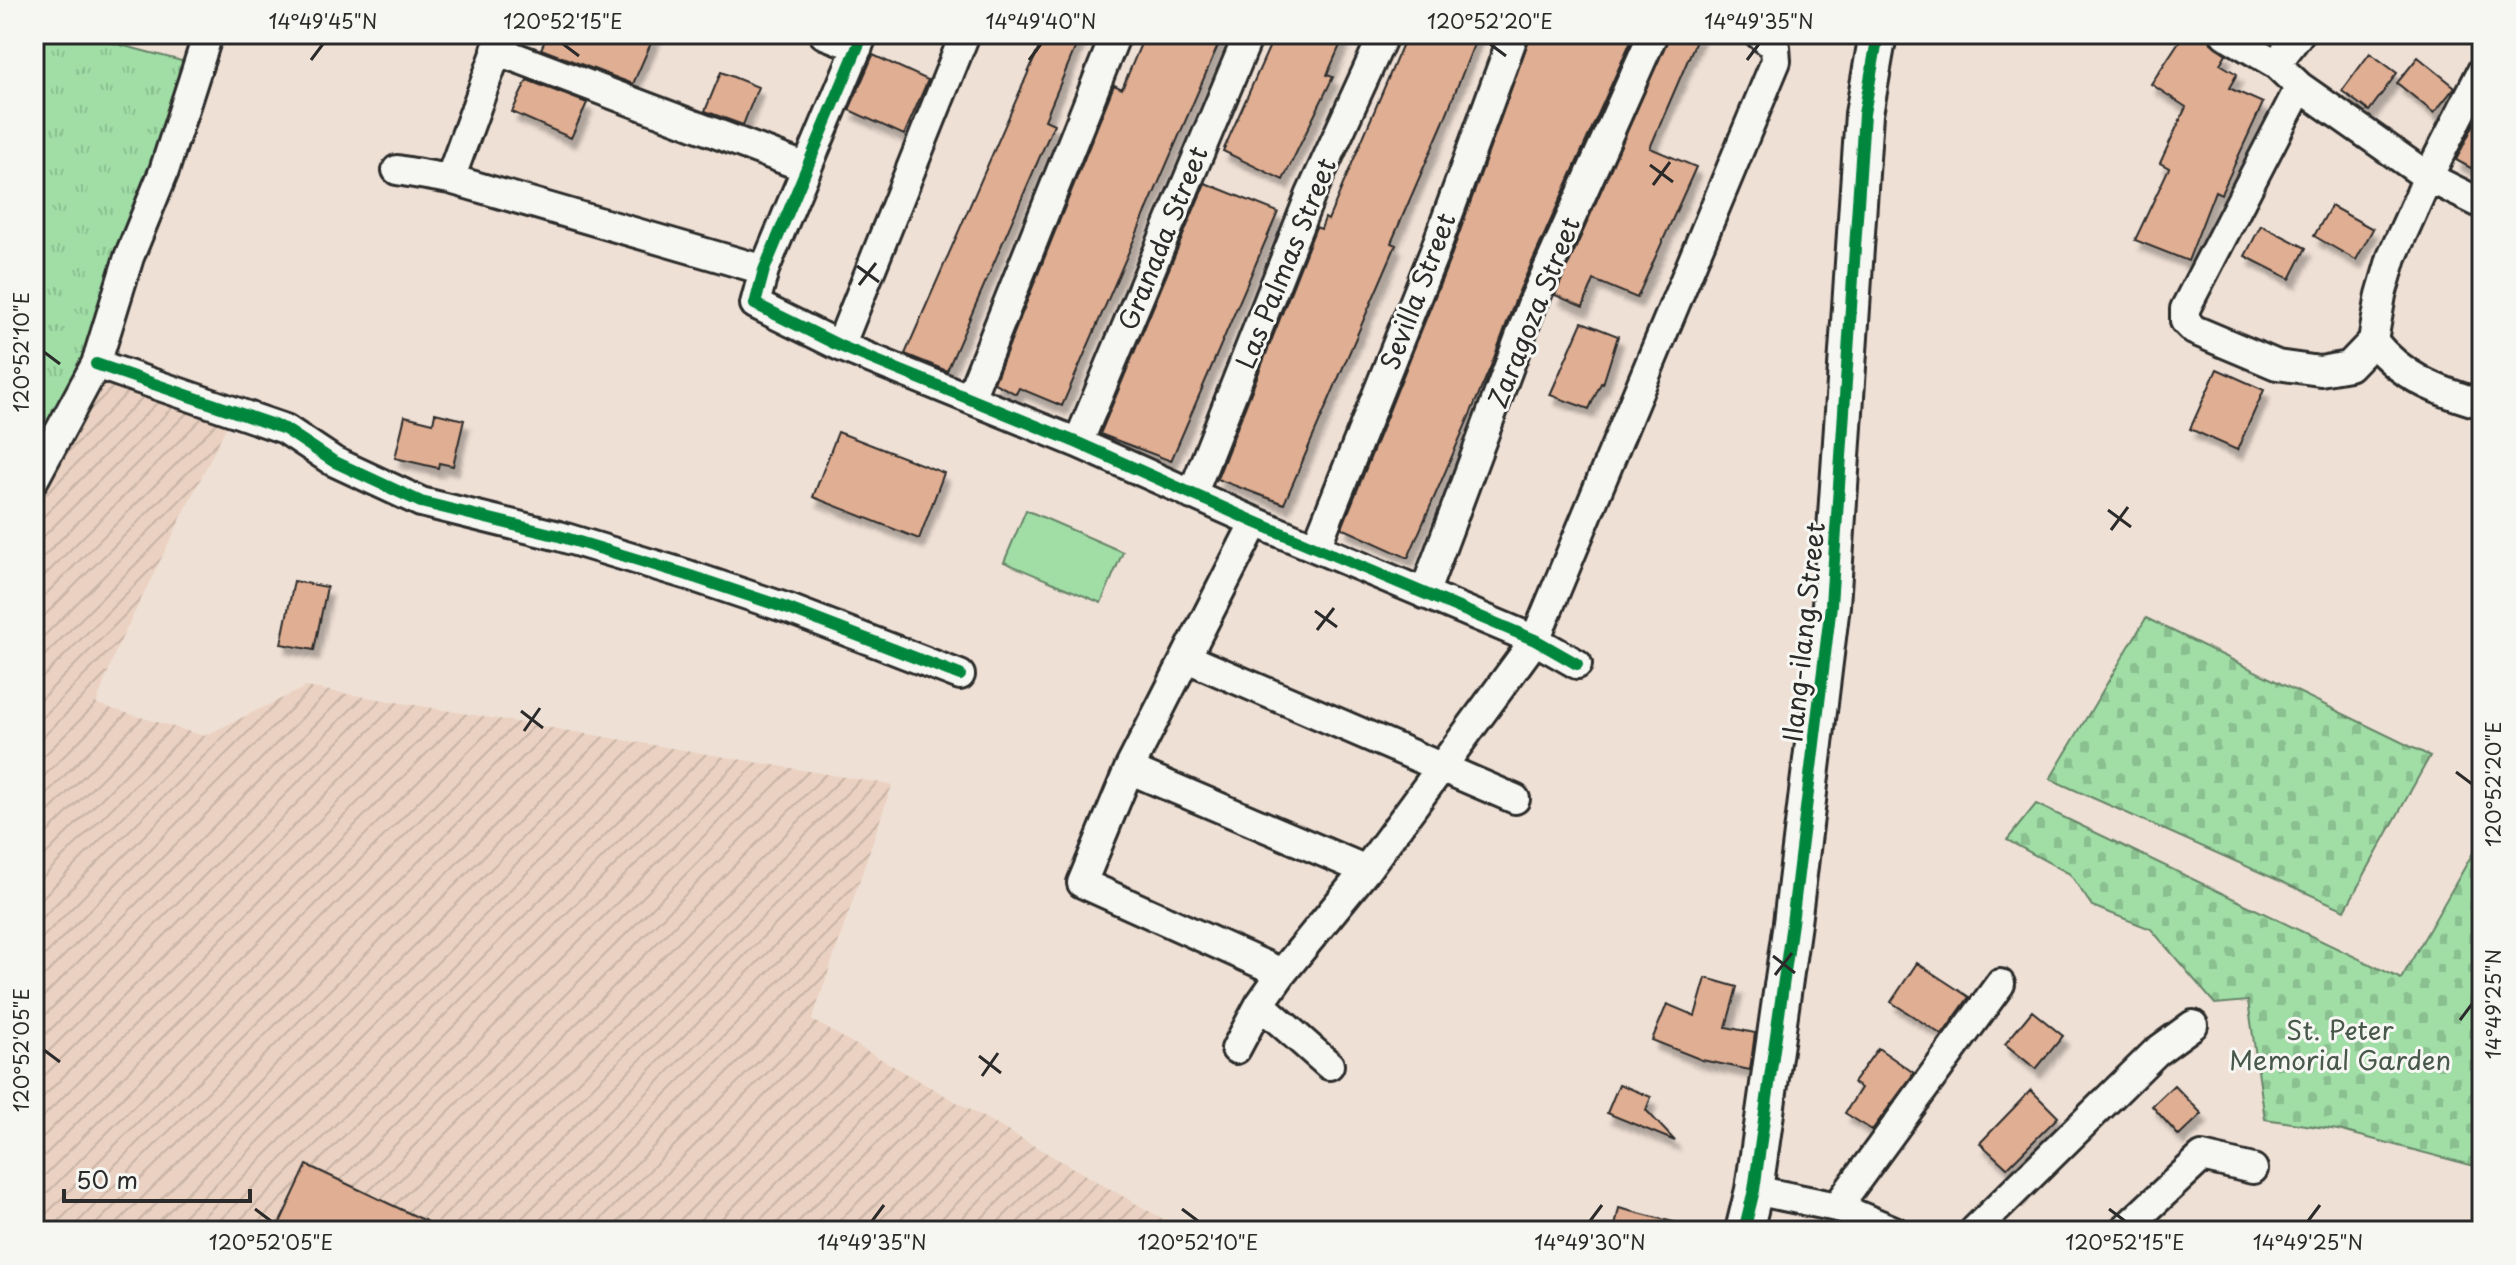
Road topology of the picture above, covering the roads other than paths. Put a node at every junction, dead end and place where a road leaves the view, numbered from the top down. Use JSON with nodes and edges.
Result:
{"nodes":[{"id":1,"x":208,"y":34,"type":"edge"},
{"id":2,"x":824,"y":34,"type":"edge"},
{"id":3,"x":965,"y":34,"type":"edge"},
{"id":4,"x":1116,"y":34,"type":"edge"},
{"id":5,"x":1249,"y":34,"type":"edge"},
{"id":6,"x":1384,"y":34,"type":"edge"},
{"id":7,"x":1514,"y":34,"type":"edge"},
{"id":8,"x":1653,"y":34,"type":"edge"},
{"id":9,"x":1759,"y":34,"type":"edge"},
{"id":10,"x":1878,"y":34,"type":"edge"},
{"id":11,"x":2225,"y":34,"type":"edge"},
{"id":12,"x":2299,"y":34,"type":"edge"},
{"id":13,"x":860,"y":40,"type":"edge"},
{"id":14,"x":499,"y":42,"type":"edge"},
{"id":15,"x":2276,"y":64,"type":"junction"},
{"id":16,"x":2482,"y":71,"type":"edge"},
{"id":17,"x":2300,"y":87,"type":"junction"},
{"id":18,"x":807,"y":168,"type":"junction"},
{"id":19,"x":397,"y":170,"type":"dead end"},
{"id":20,"x":2428,"y":177,"type":"junction"},
{"id":21,"x":450,"y":179,"type":"junction"},
{"id":22,"x":2482,"y":204,"type":"edge"},
{"id":23,"x":764,"y":270,"type":"junction"},
{"id":24,"x":2373,"y":341,"type":"junction"},
{"id":25,"x":840,"y":346,"type":"junction"},
{"id":26,"x":96,"y":364,"type":"junction"},
{"id":27,"x":970,"y":398,"type":"junction"},
{"id":28,"x":2482,"y":404,"type":"edge"},
{"id":29,"x":1078,"y":443,"type":"junction"},
{"id":30,"x":34,"y":479,"type":"edge"},
{"id":31,"x":1192,"y":495,"type":"junction"},
{"id":32,"x":1255,"y":522,"type":"junction"},
{"id":33,"x":1316,"y":547,"type":"junction"},
{"id":34,"x":1424,"y":594,"type":"junction"},
{"id":35,"x":1535,"y":640,"type":"junction"},
{"id":36,"x":1187,"y":658,"type":"junction"},
{"id":37,"x":1577,"y":664,"type":"dead end"},
{"id":38,"x":960,"y":675,"type":"dead end"},
{"id":39,"x":1442,"y":768,"type":"junction"},
{"id":40,"x":1129,"y":769,"type":"junction"},
{"id":41,"x":1515,"y":799,"type":"dead end"},
{"id":42,"x":1366,"y":870,"type":"junction"},
{"id":43,"x":1282,"y":973,"type":"junction"},
{"id":44,"x":2000,"y":984,"type":"dead end"},
{"id":45,"x":1260,"y":1004,"type":"junction"},
{"id":46,"x":2193,"y":1025,"type":"dead end"},
{"id":47,"x":1236,"y":1049,"type":"dead end"},
{"id":48,"x":1329,"y":1065,"type":"dead end"},
{"id":49,"x":2253,"y":1169,"type":"dead end"},
{"id":50,"x":1754,"y":1190,"type":"junction"},
{"id":51,"x":1837,"y":1207,"type":"junction"},
{"id":52,"x":1744,"y":1231,"type":"edge"},
{"id":53,"x":1894,"y":1231,"type":"edge"},
{"id":54,"x":1974,"y":1231,"type":"edge"},
{"id":55,"x":2123,"y":1231,"type":"edge"}],
"edges":[{"from":1,"to":26,"type":"street"},
{"from":2,"to":13,"type":"street"},
{"from":3,"to":25,"type":"street"},
{"from":4,"to":27,"type":"street"},
{"from":5,"to":29,"type":"street","name":"Granada Street"},
{"from":6,"to":31,"type":"street","name":"Las Palmas Street"},
{"from":7,"to":33,"type":"street","name":"Sevilla Street"},
{"from":8,"to":34,"type":"street","name":"Zaragoza Street"},
{"from":9,"to":35,"type":"street"},
{"from":10,"to":50,"type":"street","name":"Ilang-ilang Street"},
{"from":11,"to":15,"type":"street"},
{"from":12,"to":15,"type":"street"},
{"from":13,"to":18,"type":"street"},
{"from":14,"to":18,"type":"street"},
{"from":14,"to":21,"type":"street"},
{"from":15,"to":17,"type":"street"},
{"from":16,"to":20,"type":"street"},
{"from":17,"to":20,"type":"street"},
{"from":17,"to":24,"type":"street"},
{"from":18,"to":23,"type":"street"},
{"from":19,"to":21,"type":"street"},
{"from":20,"to":22,"type":"street"},
{"from":20,"to":24,"type":"street"},
{"from":21,"to":23,"type":"street"},
{"from":23,"to":25,"type":"street"},
{"from":24,"to":28,"type":"street"},
{"from":25,"to":27,"type":"street"},
{"from":26,"to":30,"type":"street"},
{"from":26,"to":38,"type":"street"},
{"from":27,"to":29,"type":"street"},
{"from":29,"to":31,"type":"street"},
{"from":31,"to":32,"type":"street"},
{"from":32,"to":33,"type":"street"},
{"from":32,"to":36,"type":"street"},
{"from":33,"to":34,"type":"street"},
{"from":34,"to":35,"type":"street"},
{"from":35,"to":37,"type":"street"},
{"from":35,"to":39,"type":"street"},
{"from":36,"to":39,"type":"street"},
{"from":36,"to":40,"type":"street"},
{"from":39,"to":41,"type":"street"},
{"from":39,"to":42,"type":"street"},
{"from":40,"to":42,"type":"street"},
{"from":40,"to":43,"type":"street"},
{"from":42,"to":43,"type":"street"},
{"from":43,"to":45,"type":"street"},
{"from":44,"to":51,"type":"street"},
{"from":45,"to":47,"type":"street"},
{"from":45,"to":48,"type":"street"},
{"from":46,"to":54,"type":"street"},
{"from":49,"to":55,"type":"street"},
{"from":50,"to":51,"type":"street"},
{"from":50,"to":52,"type":"street","name":"Ilang-ilang Street"},
{"from":51,"to":53,"type":"street"}]}
